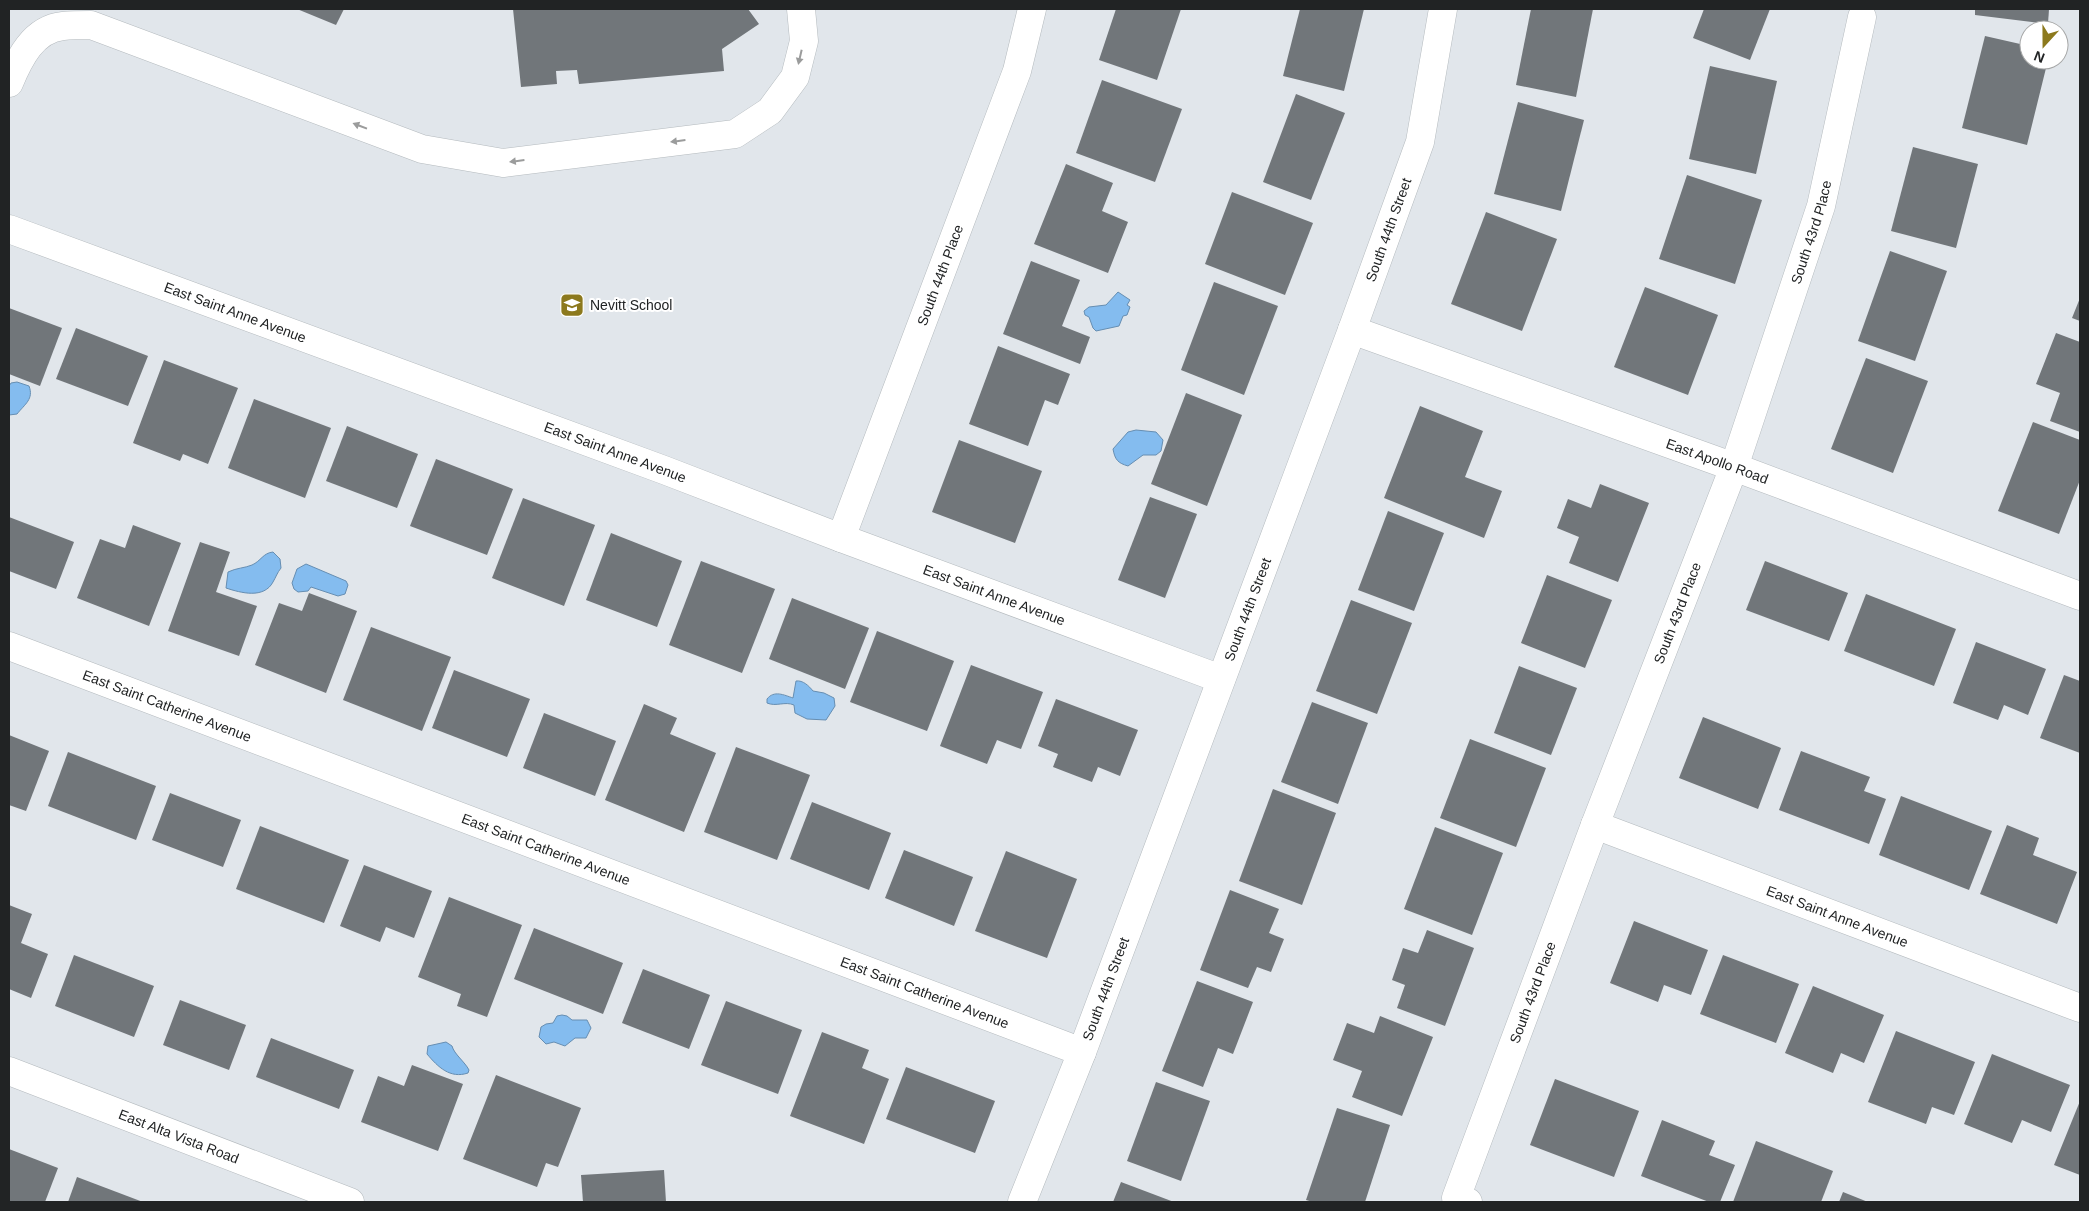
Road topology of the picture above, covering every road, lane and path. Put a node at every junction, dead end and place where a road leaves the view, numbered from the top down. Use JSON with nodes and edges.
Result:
{"nodes":[{"id":1,"x":801,"y":9,"type":"edge"},
{"id":2,"x":1032,"y":9,"type":"edge"},
{"id":3,"x":1443,"y":9,"type":"edge"},
{"id":4,"x":1862,"y":17,"type":"dead end"},
{"id":5,"x":9,"y":83,"type":"edge"},
{"id":6,"x":9,"y":229,"type":"edge"},
{"id":7,"x":1352,"y":330,"type":"junction"},
{"id":8,"x":1734,"y":467,"type":"junction"},
{"id":9,"x":842,"y":538,"type":"junction"},
{"id":10,"x":2080,"y":596,"type":"edge"},
{"id":11,"x":9,"y":646,"type":"edge"},
{"id":12,"x":1221,"y":679,"type":"junction"},
{"id":13,"x":1595,"y":825,"type":"junction"},
{"id":14,"x":2080,"y":1008,"type":"edge"},
{"id":15,"x":1082,"y":1052,"type":"junction"},
{"id":16,"x":9,"y":1071,"type":"edge"},
{"id":17,"x":1462,"y":1200,"type":"edge"},
{"id":18,"x":350,"y":1202,"type":"edge"},
{"id":19,"x":1022,"y":1202,"type":"edge"}],
"edges":[{"from":1,"to":5,"type":"street","one_way":true},
{"from":2,"to":9,"type":"street","name":"South 44th Place"},
{"from":3,"to":7,"type":"street","name":"South 44th Street"},
{"from":4,"to":8,"type":"street","name":"South 43rd Place"},
{"from":6,"to":9,"type":"street","name":"East Saint Anne Avenue"},
{"from":7,"to":8,"type":"street","name":"East Apollo Road"},
{"from":7,"to":12,"type":"street","name":"South 44th Street"},
{"from":8,"to":10,"type":"street","name":"East Apollo Road"},
{"from":8,"to":13,"type":"street","name":"South 43rd Place"},
{"from":9,"to":12,"type":"street","name":"East Saint Anne Avenue"},
{"from":11,"to":15,"type":"street","name":"East Saint Catherine Avenue"},
{"from":12,"to":15,"type":"street","name":"South 44th Street"},
{"from":13,"to":14,"type":"street","name":"East Saint Anne Avenue"},
{"from":13,"to":17,"type":"street","name":"South 43rd Place"},
{"from":15,"to":19,"type":"street","name":"South 44th Street"},
{"from":16,"to":18,"type":"street","name":"East Alta Vista Road"}]}
